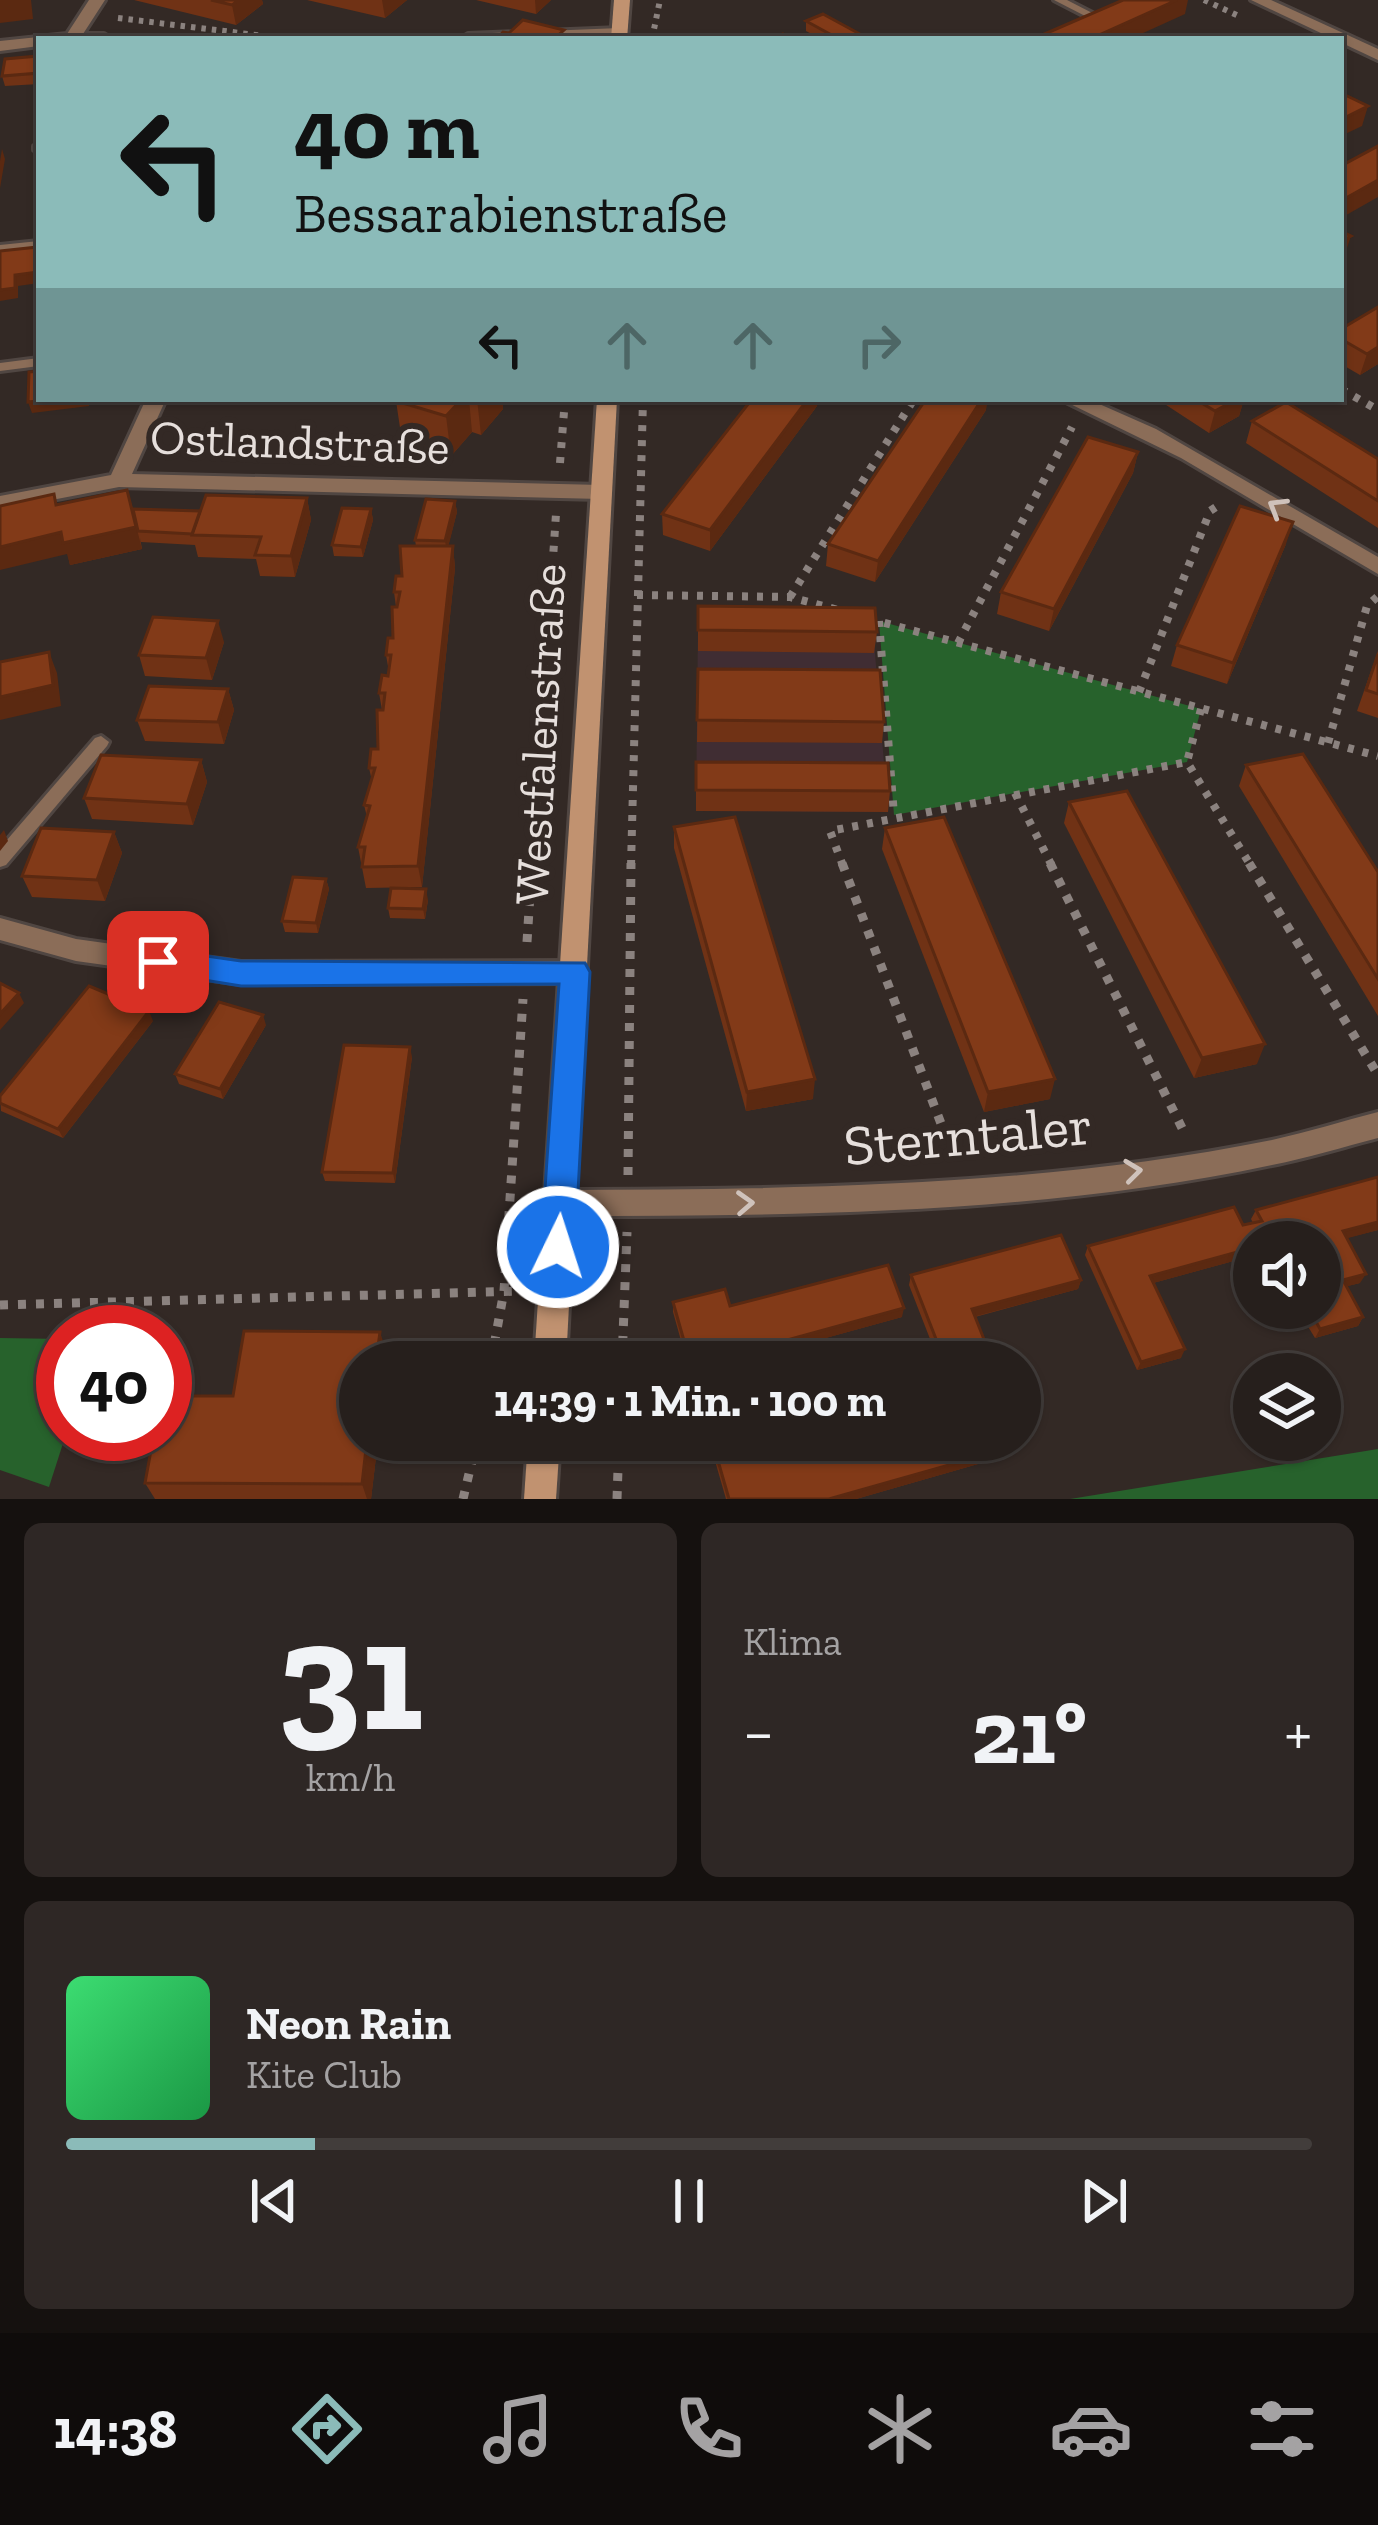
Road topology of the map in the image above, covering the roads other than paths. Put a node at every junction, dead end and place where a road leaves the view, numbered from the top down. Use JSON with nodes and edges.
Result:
{"nodes":[{"id":1,"x":622,"y":0,"type":"edge"},
{"id":2,"x":1059,"y":0,"type":"edge"},
{"id":3,"x":1259,"y":0,"type":"edge"},
{"id":4,"x":92,"y":7,"type":"edge"},
{"id":5,"x":1115,"y":8,"type":"edge"},
{"id":6,"x":1095,"y":17,"type":"junction"},
{"id":7,"x":1077,"y":24,"type":"edge"},
{"id":8,"x":74,"y":36,"type":"edge"},
{"id":9,"x":620,"y":36,"type":"edge"},
{"id":10,"x":1337,"y":36,"type":"edge"},
{"id":11,"x":1344,"y":39,"type":"edge"},
{"id":12,"x":36,"y":41,"type":"edge"},
{"id":13,"x":0,"y":46,"type":"edge"},
{"id":14,"x":1378,"y":55,"type":"edge"},
{"id":15,"x":36,"y":245,"type":"edge"},
{"id":16,"x":0,"y":249,"type":"edge"},
{"id":17,"x":36,"y":362,"type":"edge"},
{"id":18,"x":0,"y":367,"type":"edge"},
{"id":19,"x":154,"y":402,"type":"edge"},
{"id":20,"x":607,"y":402,"type":"edge"},
{"id":21,"x":1078,"y":402,"type":"edge"},
{"id":22,"x":119,"y":480,"type":"junction"},
{"id":23,"x":601,"y":492,"type":"junction"},
{"id":24,"x":0,"y":503,"type":"edge"},
{"id":25,"x":1378,"y":567,"type":"edge"},
{"id":26,"x":101,"y":742,"type":"dead end"},
{"id":27,"x":0,"y":860,"type":"edge"},
{"id":28,"x":0,"y":929,"type":"edge"},
{"id":29,"x":574,"y":972,"type":"junction"},
{"id":30,"x":1378,"y":1124,"type":"edge"},
{"id":31,"x":562,"y":1202,"type":"junction"},
{"id":32,"x":552,"y":1341,"type":"edge"},
{"id":33,"x":543,"y":1461,"type":"edge"},
{"id":34,"x":540,"y":1499,"type":"edge"}],
"edges":[{"from":1,"to":9,"type":"street"},
{"from":2,"to":6,"type":"lane"},
{"from":3,"to":10,"type":"street"},
{"from":4,"to":8,"type":"street"},
{"from":5,"to":6,"type":"street"},
{"from":6,"to":7,"type":"street"},
{"from":11,"to":14,"type":"street"},
{"from":12,"to":13,"type":"street"},
{"from":15,"to":16,"type":"lane"},
{"from":17,"to":18,"type":"lane"},
{"from":19,"to":22,"type":"street"},
{"from":20,"to":23,"type":"street","name":"Westfalenstraße"},
{"from":25,"to":21,"type":"street","one_way":true},
{"from":22,"to":23,"type":"street","name":"Ostlandstraße"},
{"from":22,"to":24,"type":"street","name":"Ostlandstraße"},
{"from":23,"to":29,"type":"street","name":"Westfalenstraße"},
{"from":26,"to":27,"type":"lane"},
{"from":28,"to":29,"type":"street"},
{"from":29,"to":31,"type":"street","name":"Westfalenstraße"},
{"from":31,"to":30,"type":"street","name":"Sterntaler","one_way":true},
{"from":31,"to":32,"type":"street","name":"Westfalenstraße"},
{"from":33,"to":34,"type":"street"}]}
